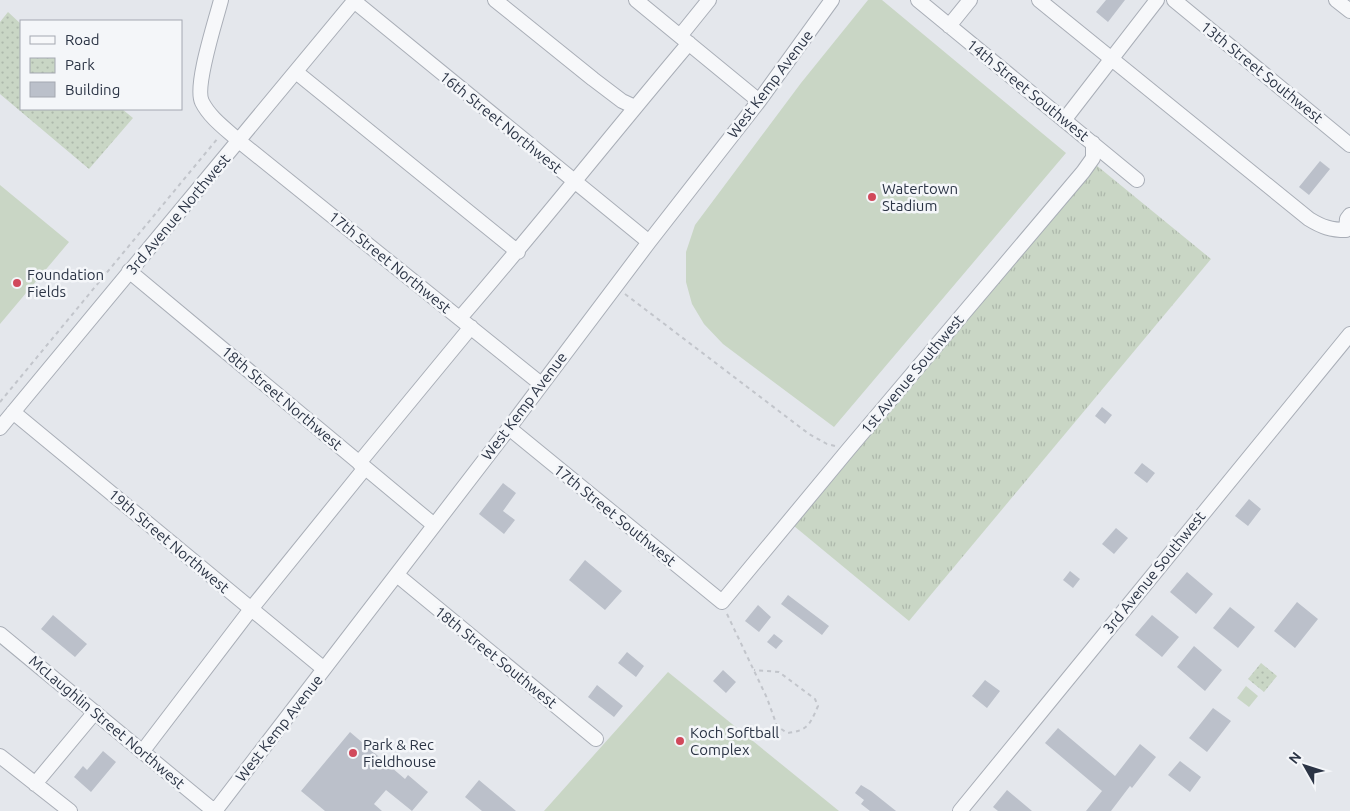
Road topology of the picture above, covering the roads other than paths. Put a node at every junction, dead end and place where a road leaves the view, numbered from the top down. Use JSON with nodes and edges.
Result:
{"nodes":[{"id":1,"x":221,"y":0,"type":"edge"},
{"id":2,"x":495,"y":0,"type":"edge"},
{"id":3,"x":636,"y":0,"type":"edge"},
{"id":4,"x":709,"y":0,"type":"edge"},
{"id":5,"x":832,"y":0,"type":"edge"},
{"id":6,"x":918,"y":0,"type":"edge"},
{"id":7,"x":970,"y":0,"type":"edge"},
{"id":8,"x":1039,"y":0,"type":"edge"},
{"id":9,"x":1157,"y":0,"type":"edge"},
{"id":10,"x":1174,"y":0,"type":"edge"},
{"id":11,"x":1336,"y":0,"type":"edge"},
{"id":12,"x":355,"y":1,"type":"edge"},
{"id":13,"x":1350,"y":11,"type":"edge"},
{"id":14,"x":949,"y":26,"type":"junction"},
{"id":15,"x":685,"y":40,"type":"junction"},
{"id":16,"x":1112,"y":58,"type":"junction"},
{"id":17,"x":296,"y":72,"type":"junction"},
{"id":18,"x":759,"y":100,"type":"junction"},
{"id":19,"x":634,"y":107,"type":"junction"},
{"id":20,"x":1065,"y":119,"type":"junction"},
{"id":21,"x":240,"y":141,"type":"junction"},
{"id":22,"x":1093,"y":143,"type":"junction"},
{"id":23,"x":1350,"y":145,"type":"edge"},
{"id":24,"x":1137,"y":180,"type":"dead end"},
{"id":25,"x":575,"y":182,"type":"junction"},
{"id":26,"x":1350,"y":215,"type":"edge"},
{"id":27,"x":1348,"y":232,"type":"edge"},
{"id":28,"x":649,"y":242,"type":"junction"},
{"id":29,"x":518,"y":252,"type":"junction"},
{"id":30,"x":130,"y":271,"type":"junction"},
{"id":31,"x":466,"y":323,"type":"junction"},
{"id":32,"x":1350,"y":334,"type":"edge"},
{"id":33,"x":541,"y":384,"type":"junction"},
{"id":34,"x":13,"y":412,"type":"junction"},
{"id":35,"x":0,"y":428,"type":"edge"},
{"id":36,"x":509,"y":428,"type":"junction"},
{"id":37,"x":362,"y":465,"type":"junction"},
{"id":38,"x":434,"y":525,"type":"junction"},
{"id":39,"x":397,"y":575,"type":"junction"},
{"id":40,"x":722,"y":602,"type":"joint"},
{"id":41,"x":251,"y":609,"type":"junction"},
{"id":42,"x":0,"y":634,"type":"edge"},
{"id":43,"x":324,"y":669,"type":"junction"},
{"id":44,"x":95,"y":712,"type":"junction"},
{"id":45,"x":596,"y":739,"type":"dead end"},
{"id":46,"x":142,"y":752,"type":"junction"},
{"id":47,"x":0,"y":756,"type":"edge"},
{"id":48,"x":35,"y":784,"type":"junction"},
{"id":49,"x":70,"y":811,"type":"edge"},
{"id":50,"x":214,"y":811,"type":"edge"},
{"id":51,"x":960,"y":811,"type":"edge"}],
"edges":[{"from":1,"to":21,"type":"street","name":"17th Street Northwest"},
{"from":2,"to":19,"type":"street"},
{"from":3,"to":15,"type":"street"},
{"from":4,"to":15,"type":"street"},
{"from":5,"to":18,"type":"street","name":"West Kemp Avenue"},
{"from":6,"to":14,"type":"street","name":"14th Street Southwest"},
{"from":7,"to":14,"type":"street"},
{"from":8,"to":16,"type":"street"},
{"from":9,"to":16,"type":"street"},
{"from":10,"to":23,"type":"street","name":"13th Street Southwest"},
{"from":11,"to":13,"type":"street"},
{"from":12,"to":17,"type":"street","name":"3rd Avenue Northwest"},
{"from":12,"to":25,"type":"street","name":"16th Street Northwest"},
{"from":14,"to":20,"type":"street","name":"14th Street Southwest"},
{"from":15,"to":18,"type":"street"},
{"from":15,"to":19,"type":"street"},
{"from":16,"to":20,"type":"street"},
{"from":16,"to":27,"type":"street"},
{"from":17,"to":21,"type":"street","name":"3rd Avenue Northwest"},
{"from":17,"to":29,"type":"street"},
{"from":18,"to":28,"type":"street","name":"West Kemp Avenue"},
{"from":19,"to":25,"type":"street"},
{"from":20,"to":22,"type":"street","name":"14th Street Southwest"},
{"from":21,"to":30,"type":"street","name":"3rd Avenue Northwest"},
{"from":21,"to":31,"type":"street","name":"17th Street Northwest"},
{"from":22,"to":24,"type":"street","name":"14th Street Southwest"},
{"from":22,"to":40,"type":"street","name":"1st Avenue Southwest"},
{"from":25,"to":28,"type":"street","name":"16th Street Northwest"},
{"from":25,"to":29,"type":"street"},
{"from":26,"to":27,"type":"street"},
{"from":28,"to":33,"type":"street","name":"West Kemp Avenue"},
{"from":29,"to":31,"type":"street"},
{"from":30,"to":34,"type":"street","name":"3rd Avenue Northwest"},
{"from":30,"to":37,"type":"street","name":"18th Street Northwest"},
{"from":31,"to":33,"type":"street","name":"17th Street Northwest"},
{"from":31,"to":37,"type":"street"},
{"from":32,"to":51,"type":"street","name":"3rd Avenue Southwest"},
{"from":33,"to":36,"type":"street","name":"West Kemp Avenue"},
{"from":34,"to":35,"type":"street","name":"3rd Avenue Northwest"},
{"from":34,"to":41,"type":"street","name":"19th Street Northwest"},
{"from":36,"to":38,"type":"street","name":"West Kemp Avenue"},
{"from":36,"to":40,"type":"street","name":"17th Street Southwest"},
{"from":37,"to":38,"type":"street","name":"18th Street Northwest"},
{"from":37,"to":41,"type":"street"},
{"from":38,"to":39,"type":"street","name":"West Kemp Avenue"},
{"from":39,"to":43,"type":"street","name":"West Kemp Avenue"},
{"from":39,"to":45,"type":"street","name":"18th Street Southwest"},
{"from":41,"to":43,"type":"street","name":"19th Street Northwest"},
{"from":41,"to":46,"type":"street"},
{"from":42,"to":44,"type":"street","name":"McLaughlin Street Northwest"},
{"from":43,"to":50,"type":"street","name":"West Kemp Avenue"},
{"from":44,"to":46,"type":"street","name":"McLaughlin Street Northwest"},
{"from":44,"to":48,"type":"street"},
{"from":46,"to":50,"type":"street","name":"McLaughlin Street Northwest"},
{"from":47,"to":48,"type":"street"},
{"from":48,"to":49,"type":"street"}]}
